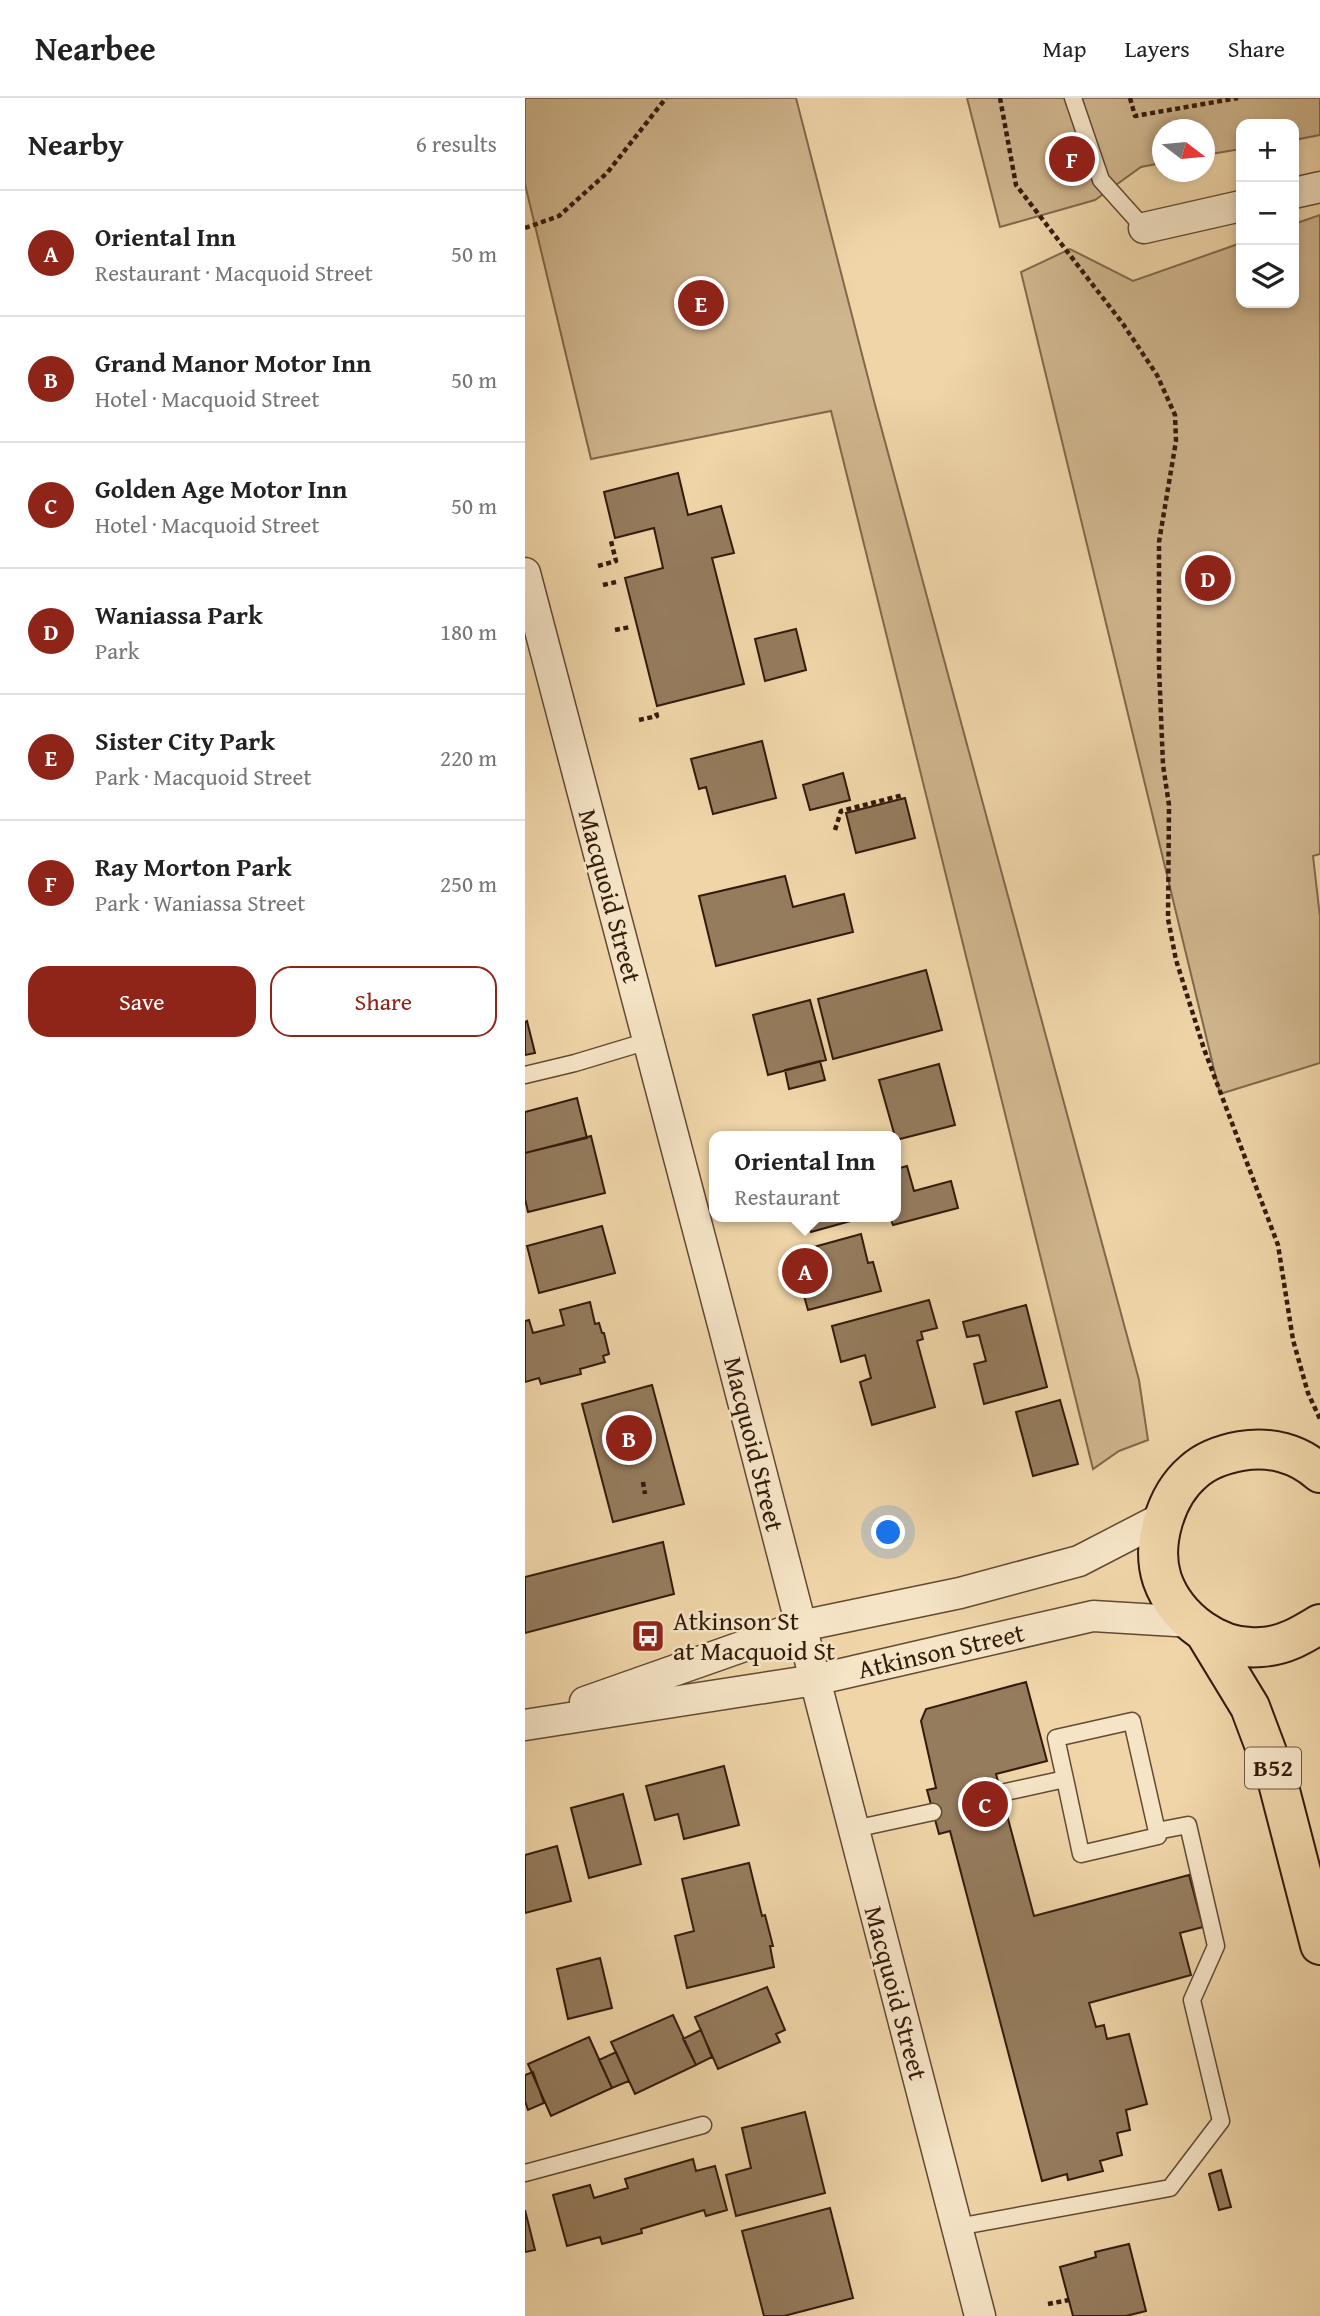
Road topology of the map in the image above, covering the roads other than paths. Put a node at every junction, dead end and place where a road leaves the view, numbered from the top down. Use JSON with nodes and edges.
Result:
{"nodes":[{"id":1,"x":1073,"y":98,"type":"edge"},
{"id":2,"x":1320,"y":187,"type":"edge"},
{"id":3,"x":1299,"y":193,"type":"edge"},
{"id":4,"x":1236,"y":207,"type":"edge"},
{"id":5,"x":1144,"y":228,"type":"joint"},
{"id":6,"x":525,"y":573,"type":"edge"},
{"id":7,"x":648,"y":1041,"type":"junction"},
{"id":8,"x":525,"y":1075,"type":"edge"},
{"id":9,"x":1320,"y":1473,"type":"edge"},
{"id":10,"x":1166,"y":1516,"type":"junction"},
{"id":11,"x":1320,"y":1624,"type":"edge"},
{"id":12,"x":801,"y":1626,"type":"junction"},
{"id":13,"x":1198,"y":1627,"type":"junction"},
{"id":14,"x":815,"y":1680,"type":"junction"},
{"id":15,"x":525,"y":1724,"type":"edge"},
{"id":16,"x":1065,"y":1779,"type":"junction"},
{"id":17,"x":1001,"y":1793,"type":"dead end"},
{"id":18,"x":933,"y":1812,"type":"dead end"},
{"id":19,"x":854,"y":1829,"type":"junction"},
{"id":20,"x":1157,"y":1831,"type":"junction"},
{"id":21,"x":1320,"y":1945,"type":"edge"},
{"id":22,"x":703,"y":2125,"type":"dead end"},
{"id":23,"x":525,"y":2173,"type":"edge"},
{"id":24,"x":957,"y":2227,"type":"junction"},
{"id":25,"x":980,"y":2316,"type":"edge"}],
"edges":[{"from":1,"to":5,"type":"lane"},
{"from":2,"to":3,"type":"street"},
{"from":4,"to":5,"type":"street"},
{"from":6,"to":7,"type":"street","name":"Macquoid Street"},
{"from":7,"to":8,"type":"lane"},
{"from":7,"to":12,"type":"street","name":"Macquoid Street"},
{"from":9,"to":10,"type":"highway","number":"B52"},
{"from":10,"to":12,"type":"street","name":"Atkinson Street"},
{"from":10,"to":13,"type":"highway","number":"B52"},
{"from":11,"to":13,"type":"highway"},
{"from":12,"to":14,"type":"street","name":"Macquoid Street"},
{"from":12,"to":15,"type":"street","name":"Atkinson Street"},
{"from":13,"to":14,"type":"street","name":"Atkinson Street"},
{"from":13,"to":21,"type":"highway","number":"B52"},
{"from":14,"to":15,"type":"street","name":"Atkinson Street"},
{"from":14,"to":19,"type":"street","name":"Macquoid Street"},
{"from":16,"to":17,"type":"lane"},
{"from":16,"to":20,"type":"lane"},
{"from":16,"to":20,"type":"lane"},
{"from":18,"to":19,"type":"lane"},
{"from":19,"to":24,"type":"street","name":"Macquoid Street"},
{"from":20,"to":24,"type":"lane"},
{"from":22,"to":23,"type":"lane"},
{"from":24,"to":25,"type":"street","name":"Macquoid Street"}]}
